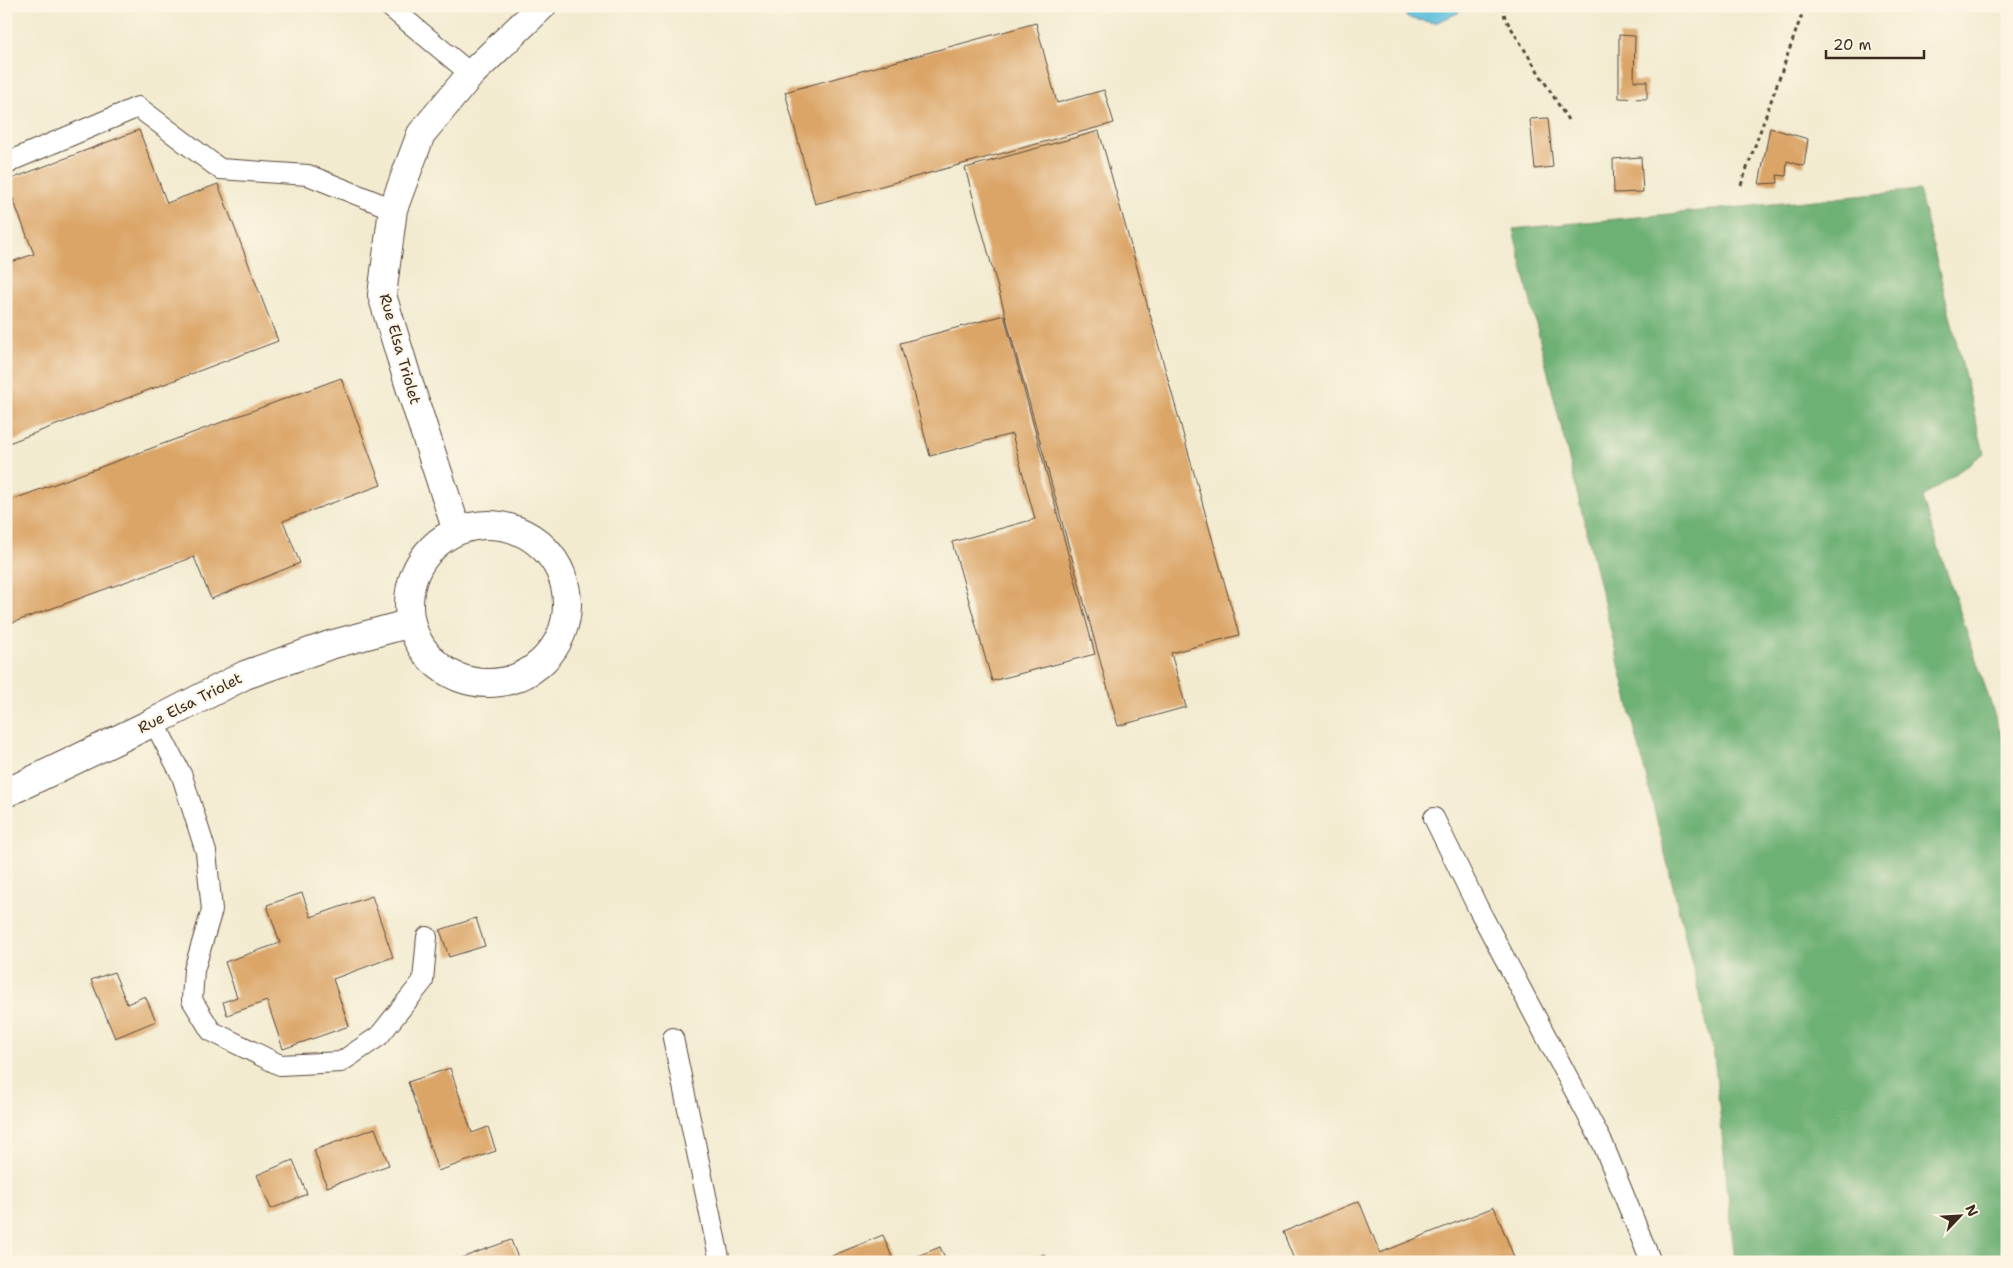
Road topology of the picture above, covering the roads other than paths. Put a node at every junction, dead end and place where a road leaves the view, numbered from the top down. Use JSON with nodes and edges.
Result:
{"nodes":[{"id":1,"x":389,"y":6,"type":"edge"},
{"id":2,"x":542,"y":6,"type":"edge"},
{"id":3,"x":471,"y":74,"type":"junction"},
{"id":4,"x":6,"y":165,"type":"edge"},
{"id":5,"x":393,"y":208,"type":"junction"},
{"id":6,"x":457,"y":530,"type":"junction"},
{"id":7,"x":411,"y":623,"type":"junction"},
{"id":8,"x":154,"y":722,"type":"junction"},
{"id":9,"x":6,"y":793,"type":"edge"},
{"id":10,"x":1434,"y":818,"type":"dead end"},
{"id":11,"x":427,"y":937,"type":"dead end"},
{"id":12,"x":673,"y":1038,"type":"dead end"},
{"id":13,"x":720,"y":1262,"type":"edge"},
{"id":14,"x":1652,"y":1262,"type":"edge"}],
"edges":[{"from":1,"to":3,"type":"lane"},
{"from":2,"to":3,"type":"street","name":"Rue Elsa Triolet"},
{"from":3,"to":5,"type":"street","name":"Rue Elsa Triolet"},
{"from":4,"to":5,"type":"lane"},
{"from":5,"to":6,"type":"street","name":"Rue Elsa Triolet"},
{"from":6,"to":7,"type":"street"},
{"from":6,"to":7,"type":"street"},
{"from":7,"to":8,"type":"street","name":"Rue Elsa Triolet"},
{"from":8,"to":9,"type":"street","name":"Rue Elsa Triolet"},
{"from":8,"to":11,"type":"lane"},
{"from":10,"to":14,"type":"lane"},
{"from":12,"to":13,"type":"lane"}]}
